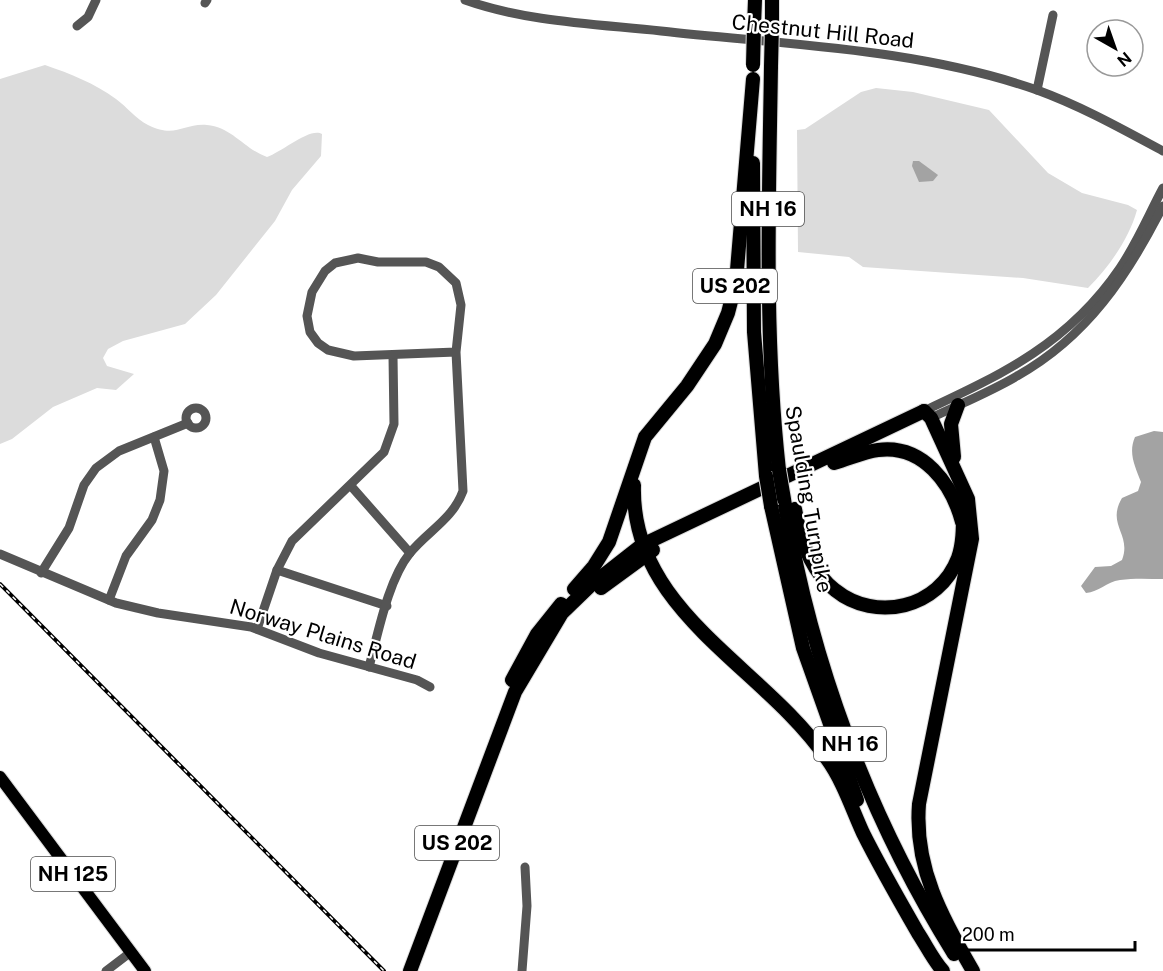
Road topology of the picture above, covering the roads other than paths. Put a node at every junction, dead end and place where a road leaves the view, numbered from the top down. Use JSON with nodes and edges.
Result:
{"nodes":[{"id":1,"x":96,"y":0,"type":"edge"},
{"id":2,"x":465,"y":0,"type":"edge"},
{"id":3,"x":755,"y":0,"type":"edge"},
{"id":4,"x":772,"y":0,"type":"edge"},
{"id":5,"x":1053,"y":15,"type":"dead end"},
{"id":6,"x":77,"y":26,"type":"dead end"},
{"id":7,"x":753,"y":72,"type":"junction"},
{"id":8,"x":1037,"y":90,"type":"junction"},
{"id":9,"x":1163,"y":151,"type":"edge"},
{"id":10,"x":1163,"y":188,"type":"edge"},
{"id":11,"x":1163,"y":206,"type":"edge"},
{"id":12,"x":456,"y":352,"type":"junction"},
{"id":13,"x":393,"y":356,"type":"junction"},
{"id":14,"x":958,"y":405,"type":"junction"},
{"id":15,"x":926,"y":416,"type":"junction"},
{"id":16,"x":188,"y":423,"type":"dead end"},
{"id":17,"x":154,"y":437,"type":"junction"},
{"id":18,"x":834,"y":463,"type":"junction"},
{"id":19,"x":634,"y":465,"type":"junction"},
{"id":20,"x":777,"y":471,"type":"junction"},
{"id":21,"x":960,"y":482,"type":"junction"},
{"id":22,"x":351,"y":486,"type":"junction"},
{"id":23,"x":788,"y":497,"type":"junction"},
{"id":24,"x":963,"y":526,"type":"junction"},
{"id":25,"x":644,"y":550,"type":"junction"},
{"id":26,"x":410,"y":553,"type":"junction"},
{"id":27,"x":0,"y":554,"type":"edge"},
{"id":28,"x":277,"y":570,"type":"junction"},
{"id":29,"x":41,"y":573,"type":"junction"},
{"id":30,"x":109,"y":600,"type":"junction"},
{"id":31,"x":387,"y":606,"type":"junction"},
{"id":32,"x":257,"y":629,"type":"junction"},
{"id":33,"x":369,"y":667,"type":"junction"},
{"id":34,"x":430,"y":687,"type":"dead end"},
{"id":35,"x":506,"y":714,"type":"junction"},
{"id":36,"x":0,"y":777,"type":"edge"},
{"id":37,"x":525,"y":867,"type":"dead end"},
{"id":38,"x":131,"y":952,"type":"junction"},
{"id":39,"x":106,"y":971,"type":"edge"},
{"id":40,"x":145,"y":971,"type":"edge"},
{"id":41,"x":410,"y":971,"type":"edge"},
{"id":42,"x":522,"y":971,"type":"edge"},
{"id":43,"x":943,"y":971,"type":"edge"},
{"id":44,"x":948,"y":971,"type":"edge"},
{"id":45,"x":964,"y":971,"type":"edge"},
{"id":46,"x":973,"y":971,"type":"edge"}],
"edges":[{"from":1,"to":6,"type":"street"},
{"from":2,"to":8,"type":"street","name":"Chestnut Hill Road"},
{"from":3,"to":7,"type":"highway","name":"Spaulding Turnpike","number":"NH 16","bridge":true},
{"from":4,"to":20,"type":"highway","name":"Spaulding Turnpike","number":"NH 16","bridge":true},
{"from":5,"to":8,"type":"street"},
{"from":7,"to":19,"type":"highway","number":"US 202"},
{"from":7,"to":20,"type":"highway","name":"Spaulding Turnpike","number":"NH 16"},
{"from":8,"to":9,"type":"street","name":"Chestnut Hill Road"},
{"from":10,"to":15,"type":"street"},
{"from":11,"to":14,"type":"street"},
{"from":12,"to":13,"type":"street"},
{"from":12,"to":13,"type":"street"},
{"from":12,"to":26,"type":"street"},
{"from":13,"to":22,"type":"street"},
{"from":14,"to":15,"type":"street"},
{"from":14,"to":21,"type":"highway"},
{"from":15,"to":18,"type":"highway"},
{"from":15,"to":21,"type":"highway"},
{"from":15,"to":24,"type":"highway"},
{"from":15,"to":25,"type":"highway"},
{"from":16,"to":17,"type":"street"},
{"from":17,"to":29,"type":"street"},
{"from":17,"to":30,"type":"street"},
{"from":18,"to":24,"type":"highway","number":"US 202"},
{"from":18,"to":25,"type":"highway","number":"US 202"},
{"from":19,"to":25,"type":"highway"},
{"from":19,"to":35,"type":"highway","number":"US 202"},
{"from":20,"to":23,"type":"highway","name":"Spaulding Turnpike","number":"NH 16","bridge":true},
{"from":20,"to":44,"type":"highway","name":"Spaulding Turnpike","number":"NH 16","bridge":true},
{"from":21,"to":46,"type":"highway"},
{"from":22,"to":26,"type":"street"},
{"from":22,"to":28,"type":"street"},
{"from":23,"to":24,"type":"highway"},
{"from":23,"to":45,"type":"highway","name":"Spaulding Turnpike","number":"NH 16"},
{"from":25,"to":35,"type":"highway","number":"US 202"},
{"from":25,"to":43,"type":"highway"},
{"from":26,"to":31,"type":"street"},
{"from":27,"to":29,"type":"street","name":"Norway Plains Road"},
{"from":28,"to":31,"type":"street"},
{"from":28,"to":32,"type":"street"},
{"from":29,"to":30,"type":"street","name":"Norway Plains Road"},
{"from":30,"to":32,"type":"street","name":"Norway Plains Road"},
{"from":31,"to":33,"type":"street"},
{"from":32,"to":33,"type":"street","name":"Norway Plains Road"},
{"from":33,"to":34,"type":"street","name":"Norway Plains Road"},
{"from":35,"to":41,"type":"highway","number":"US 202"},
{"from":36,"to":38,"type":"main road","number":"NH 125"},
{"from":37,"to":42,"type":"street"},
{"from":38,"to":39,"type":"street"},
{"from":38,"to":40,"type":"main road","number":"NH 125"}]}
